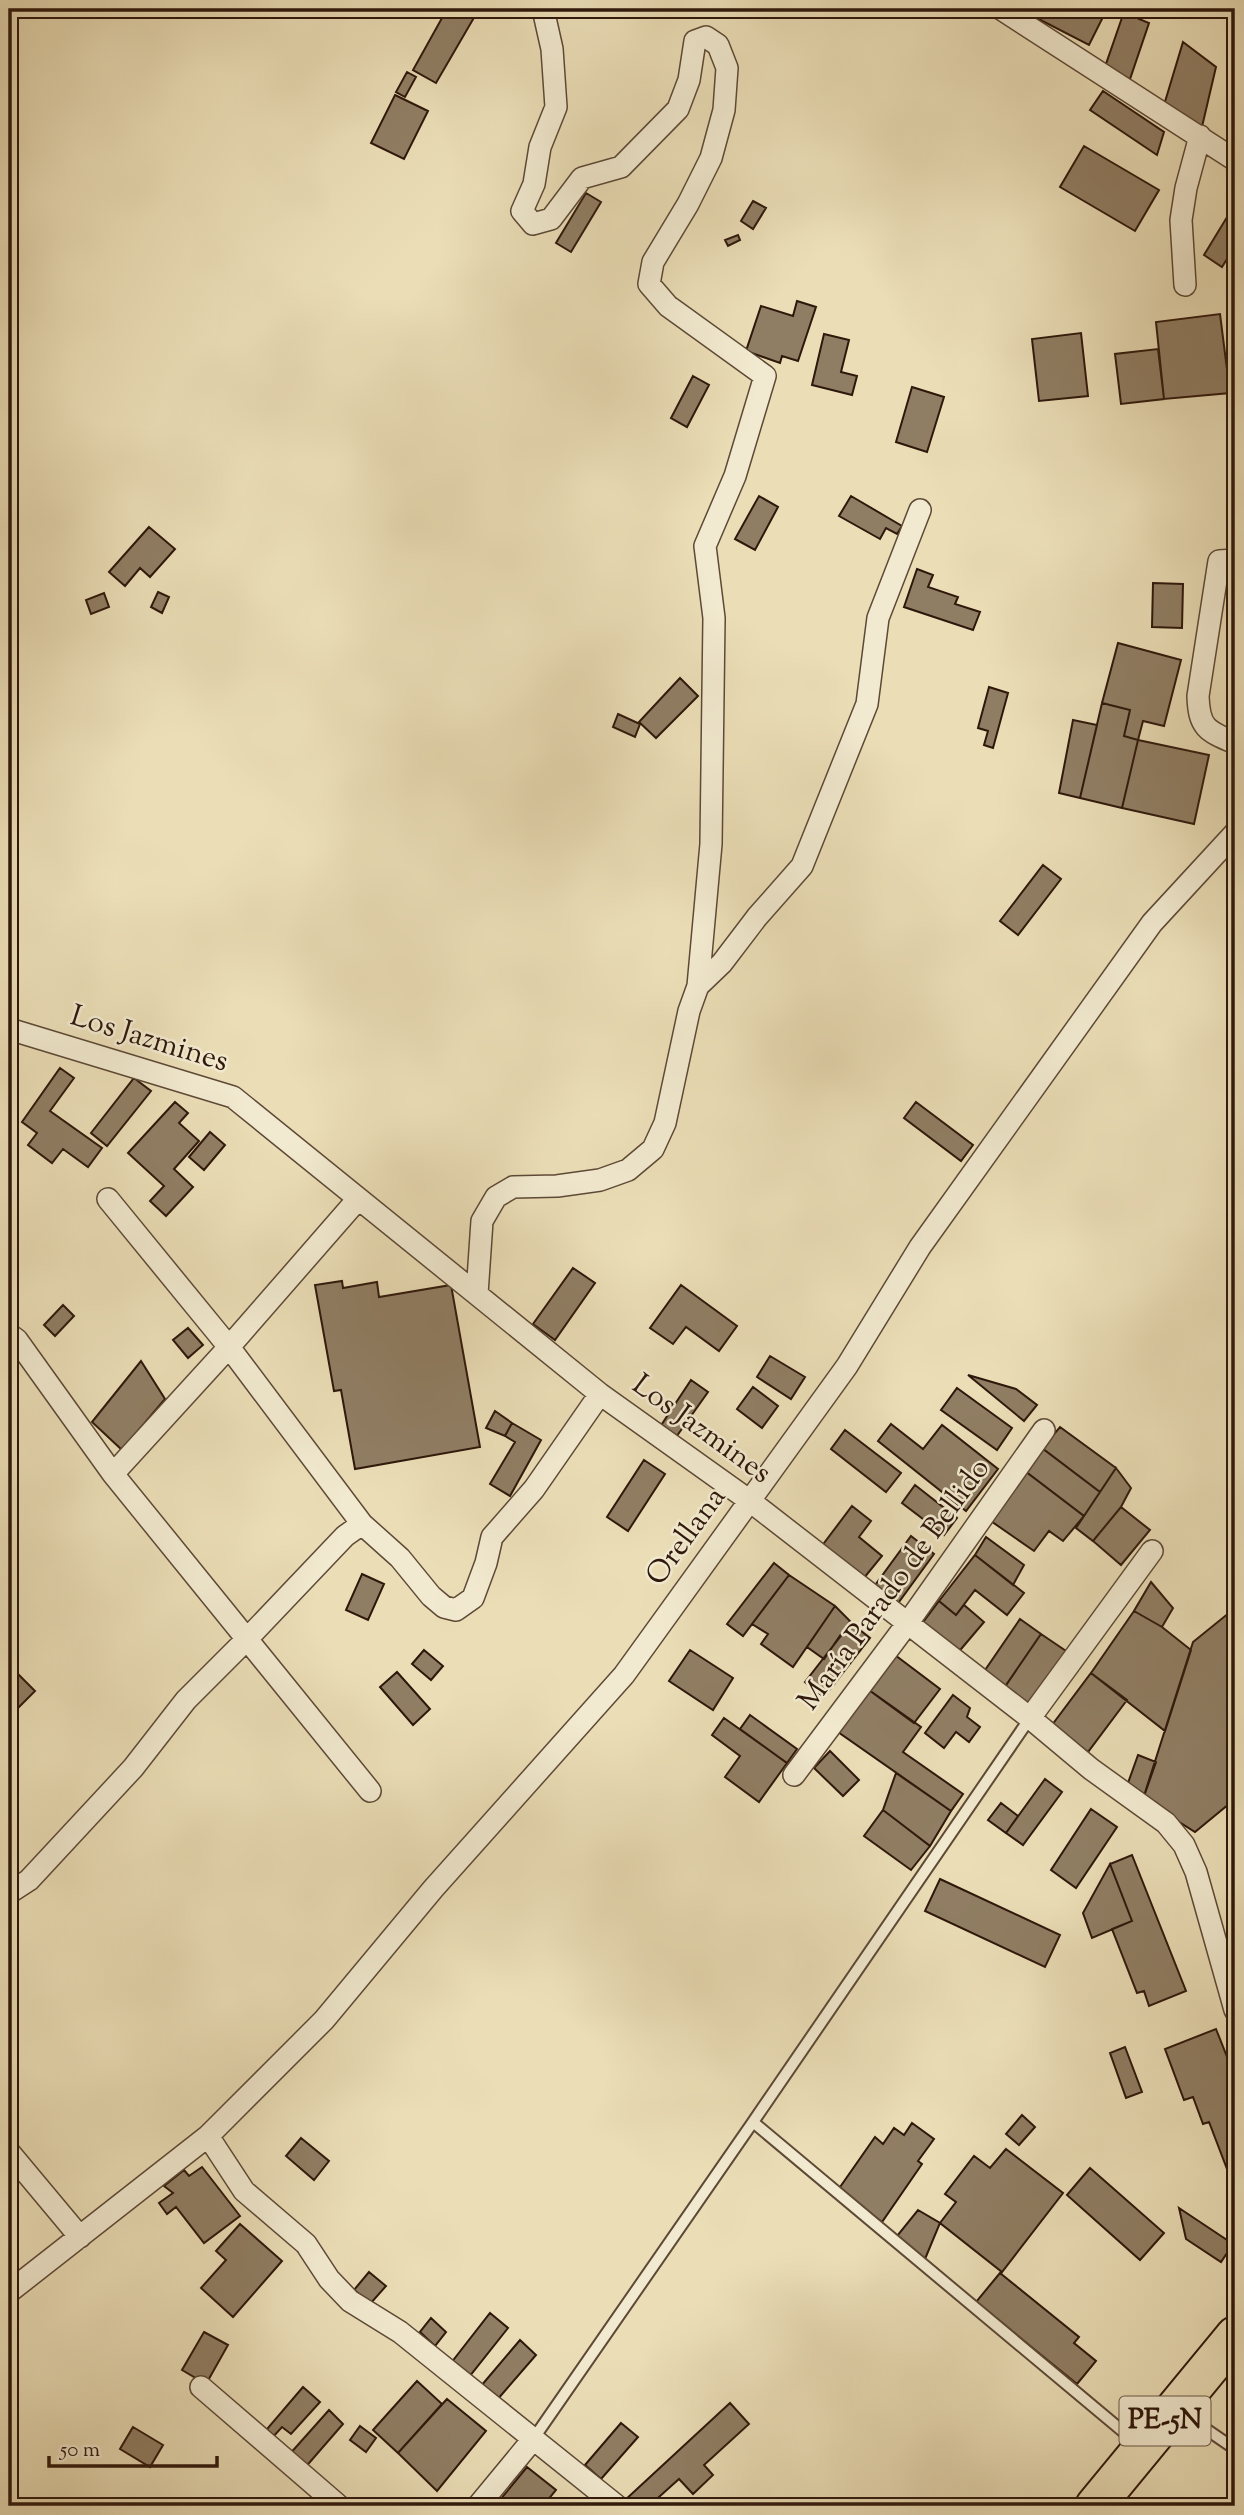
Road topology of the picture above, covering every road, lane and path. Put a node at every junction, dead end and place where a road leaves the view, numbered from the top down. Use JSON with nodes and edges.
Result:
{"nodes":[{"id":1,"x":544,"y":9,"type":"edge"},
{"id":2,"x":1001,"y":9,"type":"edge"},
{"id":3,"x":1200,"y":136,"type":"junction"},
{"id":4,"x":1235,"y":160,"type":"edge"},
{"id":5,"x":1185,"y":285,"type":"dead end"},
{"id":6,"x":919,"y":510,"type":"dead end"},
{"id":7,"x":1235,"y":560,"type":"edge"},
{"id":8,"x":1235,"y":743,"type":"edge"},
{"id":9,"x":1235,"y":833,"type":"edge"},
{"id":10,"x":698,"y":986,"type":"junction"},
{"id":11,"x":9,"y":1029,"type":"edge"},
{"id":12,"x":108,"y":1199,"type":"dead end"},
{"id":13,"x":358,"y":1199,"type":"junction"},
{"id":14,"x":477,"y":1294,"type":"junction"},
{"id":15,"x":9,"y":1334,"type":"edge"},
{"id":16,"x":229,"y":1347,"type":"junction"},
{"id":17,"x":600,"y":1394,"type":"junction"},
{"id":18,"x":1044,"y":1430,"type":"dead end"},
{"id":19,"x":113,"y":1474,"type":"junction"},
{"id":20,"x":750,"y":1501,"type":"junction"},
{"id":21,"x":362,"y":1524,"type":"junction"},
{"id":22,"x":1152,"y":1551,"type":"dead end"},
{"id":23,"x":907,"y":1624,"type":"junction"},
{"id":24,"x":247,"y":1639,"type":"junction"},
{"id":25,"x":1030,"y":1718,"type":"junction"},
{"id":26,"x":794,"y":1775,"type":"dead end"},
{"id":27,"x":370,"y":1790,"type":"dead end"},
{"id":28,"x":9,"y":1893,"type":"edge"},
{"id":29,"x":1235,"y":2010,"type":"edge"},
{"id":30,"x":753,"y":2122,"type":"junction"},
{"id":31,"x":208,"y":2136,"type":"junction"},
{"id":32,"x":9,"y":2152,"type":"edge"},
{"id":33,"x":80,"y":2237,"type":"junction"},
{"id":34,"x":9,"y":2292,"type":"edge"},
{"id":35,"x":1235,"y":2336,"type":"edge"},
{"id":36,"x":201,"y":2387,"type":"dead end"},
{"id":37,"x":1176,"y":2409,"type":"junction"},
{"id":38,"x":534,"y":2438,"type":"junction"},
{"id":39,"x":1143,"y":2448,"type":"junction"},
{"id":40,"x":1235,"y":2449,"type":"edge"},
{"id":41,"x":339,"y":2506,"type":"edge"},
{"id":42,"x":478,"y":2506,"type":"edge"},
{"id":43,"x":617,"y":2506,"type":"edge"},
{"id":44,"x":1095,"y":2506,"type":"edge"}],
"edges":[{"from":1,"to":10,"type":"street"},
{"from":2,"to":3,"type":"street"},
{"from":3,"to":4,"type":"street"},
{"from":3,"to":5,"type":"street"},
{"from":6,"to":10,"type":"street"},
{"from":7,"to":8,"type":"street"},
{"from":9,"to":20,"type":"street","name":"Orellana"},
{"from":10,"to":14,"type":"street"},
{"from":11,"to":13,"type":"street","name":"Los Jazmines"},
{"from":12,"to":16,"type":"street"},
{"from":13,"to":14,"type":"street","name":"Los Jazmines"},
{"from":13,"to":16,"type":"street"},
{"from":14,"to":17,"type":"street","name":"Los Jazmines"},
{"from":15,"to":19,"type":"street"},
{"from":16,"to":19,"type":"street"},
{"from":16,"to":21,"type":"street"},
{"from":17,"to":20,"type":"street","name":"Los Jazmines"},
{"from":17,"to":21,"type":"street"},
{"from":18,"to":23,"type":"street","name":"María Parado de Bellido"},
{"from":19,"to":24,"type":"street"},
{"from":20,"to":23,"type":"street","name":"Los Jazmines"},
{"from":20,"to":31,"type":"street","name":"Orellana"},
{"from":21,"to":24,"type":"street"},
{"from":22,"to":25,"type":"street"},
{"from":23,"to":25,"type":"street","name":"Los Jazmines"},
{"from":23,"to":26,"type":"street","name":"María Parado de Bellido"},
{"from":24,"to":27,"type":"street"},
{"from":24,"to":28,"type":"street"},
{"from":25,"to":29,"type":"street","name":"Los Jazmines"},
{"from":25,"to":30,"type":"lane"},
{"from":30,"to":38,"type":"lane"},
{"from":30,"to":39,"type":"lane"},
{"from":31,"to":33,"type":"street","name":"Orellana"},
{"from":31,"to":38,"type":"street"},
{"from":32,"to":33,"type":"street"},
{"from":33,"to":34,"type":"street","name":"Orellana"},
{"from":35,"to":37,"type":"highway","number":"PE-5N"},
{"from":36,"to":41,"type":"street"},
{"from":37,"to":39,"type":"highway","number":"PE-5N"},
{"from":37,"to":40,"type":"lane"},
{"from":38,"to":42,"type":"street"},
{"from":38,"to":43,"type":"street"},
{"from":39,"to":44,"type":"highway","number":"PE-5N"}]}
